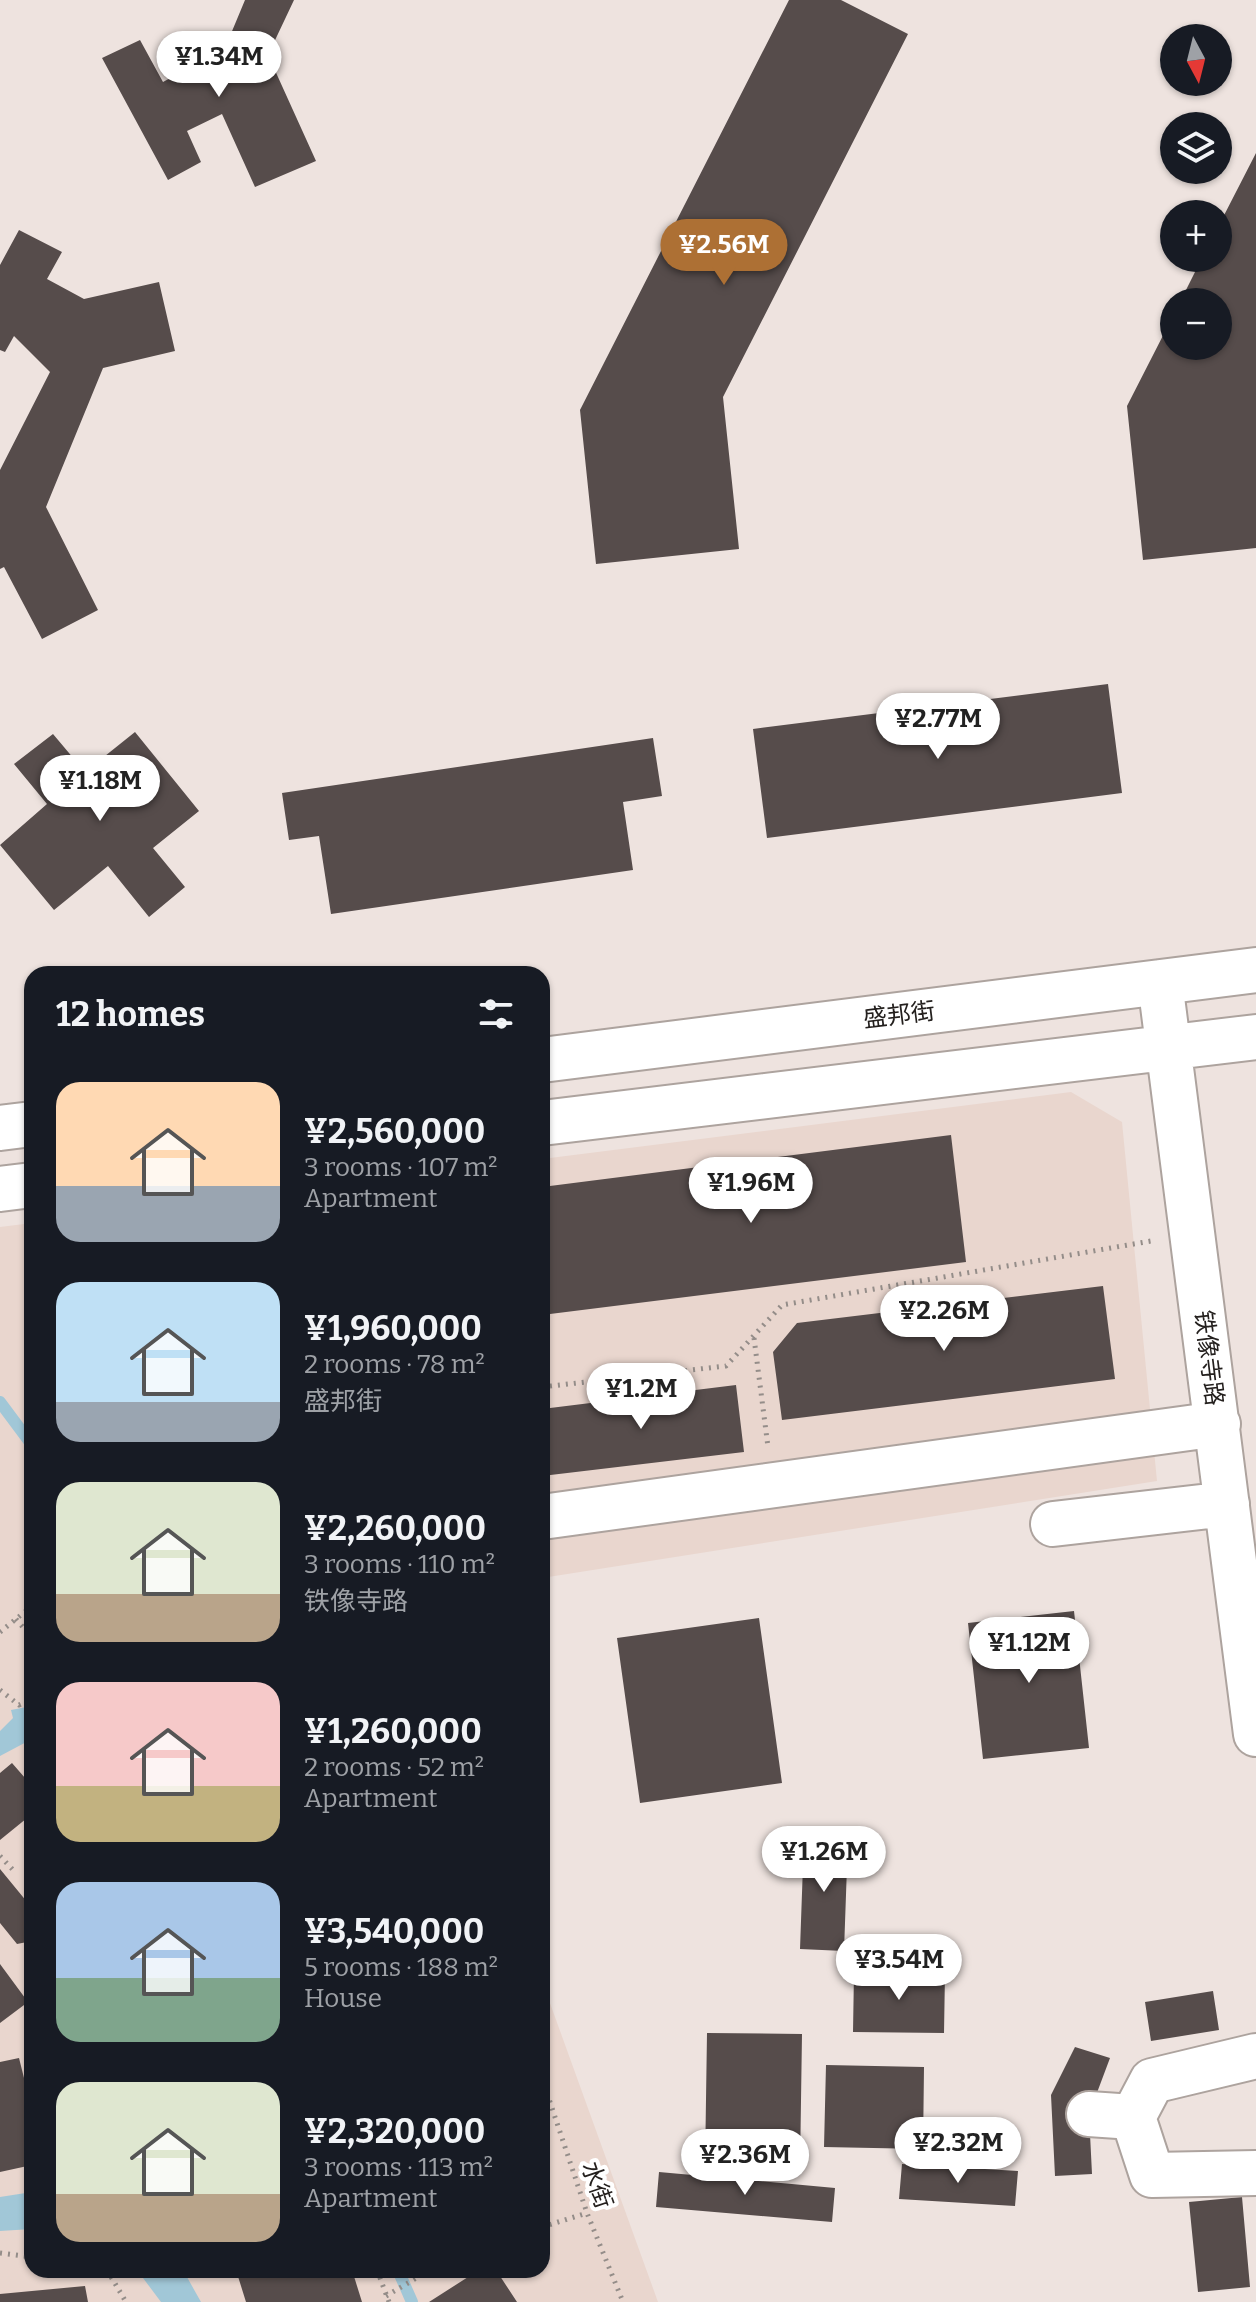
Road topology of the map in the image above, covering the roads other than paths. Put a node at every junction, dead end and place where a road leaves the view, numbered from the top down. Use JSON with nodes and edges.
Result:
{"nodes":[{"id":1,"x":1256,"y":970,"type":"edge"},
{"id":2,"x":1160,"y":982,"type":"junction"},
{"id":3,"x":1256,"y":1037,"type":"edge"},
{"id":4,"x":1170,"y":1047,"type":"junction"},
{"id":5,"x":550,"y":1059,"type":"edge"},
{"id":6,"x":550,"y":1122,"type":"edge"},
{"id":7,"x":24,"y":1125,"type":"edge"},
{"id":8,"x":0,"y":1128,"type":"edge"},
{"id":9,"x":24,"y":1186,"type":"edge"},
{"id":10,"x":0,"y":1189,"type":"edge"},
{"id":11,"x":1218,"y":1424,"type":"junction"},
{"id":12,"x":1227,"y":1504,"type":"junction"},
{"id":13,"x":550,"y":1516,"type":"edge"},
{"id":14,"x":1053,"y":1524,"type":"dead end"},
{"id":15,"x":1256,"y":1734,"type":"edge"},
{"id":16,"x":1256,"y":2056,"type":"edge"},
{"id":17,"x":1089,"y":2114,"type":"dead end"},
{"id":18,"x":1133,"y":2117,"type":"junction"},
{"id":19,"x":1256,"y":2173,"type":"edge"}],
"edges":[{"from":1,"to":2,"type":"street","name":"盛邦街"},
{"from":2,"to":4,"type":"street","name":"铁像寺路"},
{"from":2,"to":5,"type":"street","name":"盛邦街"},
{"from":3,"to":4,"type":"street"},
{"from":4,"to":6,"type":"street"},
{"from":4,"to":11,"type":"street","name":"铁像寺路"},
{"from":7,"to":8,"type":"street"},
{"from":9,"to":10,"type":"street"},
{"from":11,"to":12,"type":"street","name":"铁像寺路"},
{"from":11,"to":13,"type":"street"},
{"from":12,"to":14,"type":"street"},
{"from":12,"to":15,"type":"street","name":"铁像寺路"},
{"from":16,"to":18,"type":"street"},
{"from":17,"to":18,"type":"street"},
{"from":18,"to":19,"type":"street"}]}
